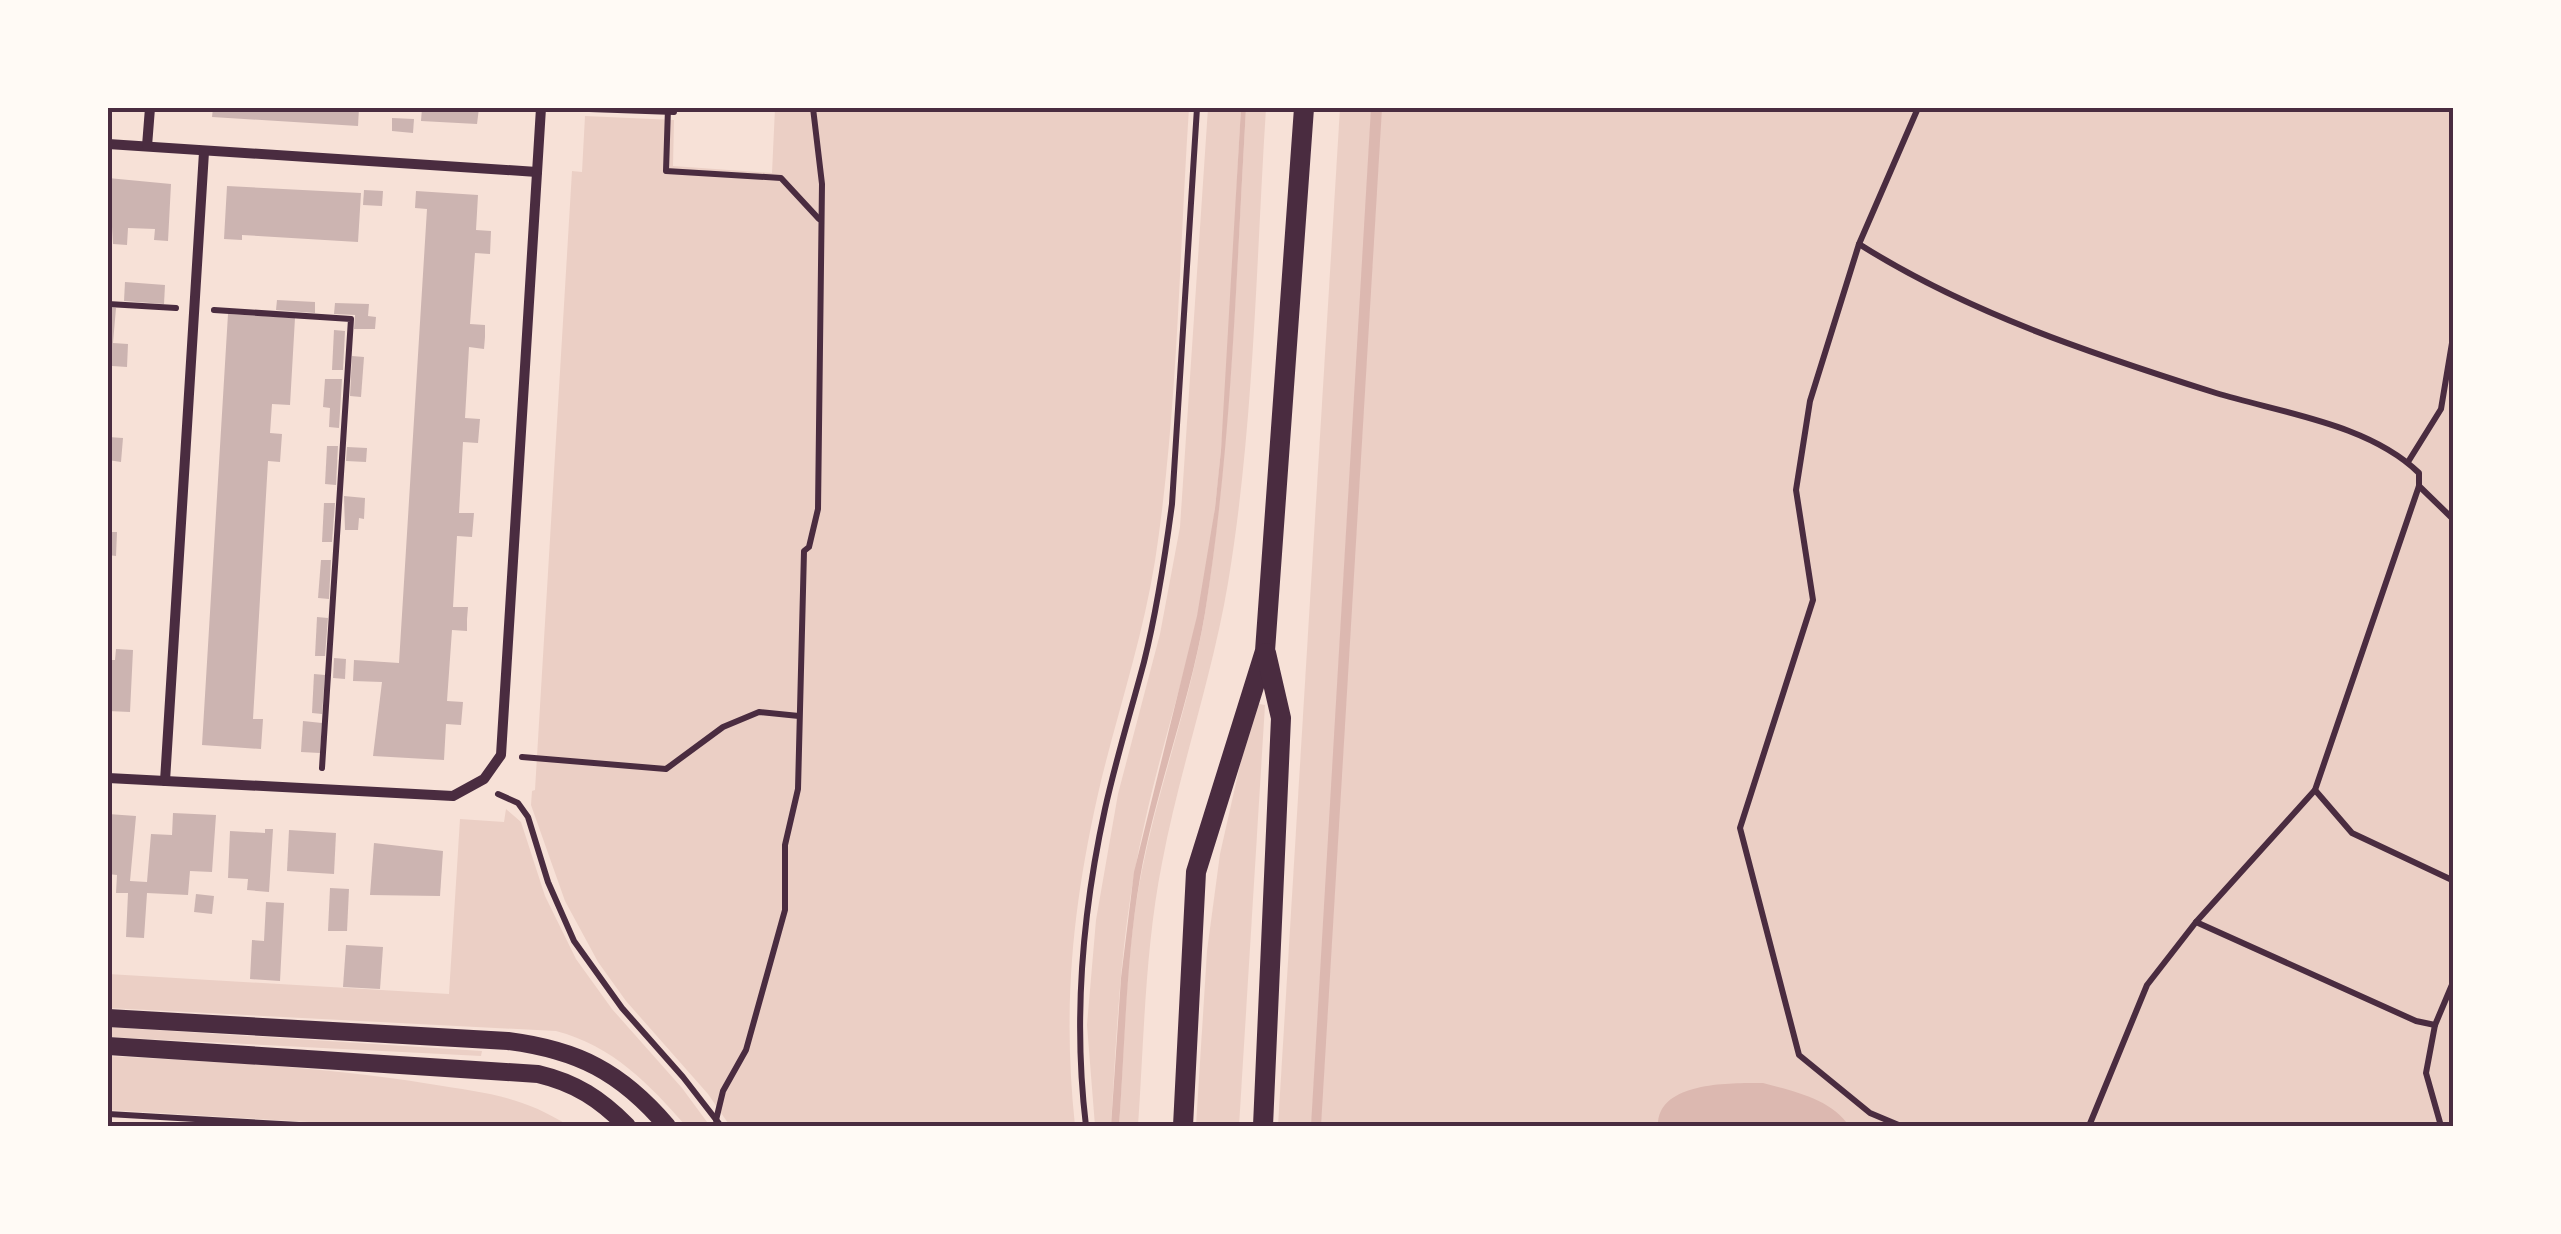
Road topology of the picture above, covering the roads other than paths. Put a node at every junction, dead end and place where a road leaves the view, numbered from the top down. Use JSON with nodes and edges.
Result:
{"nodes":[{"id":1,"x":150,"y":108,"type":"edge"},
{"id":2,"x":541,"y":108,"type":"edge"},
{"id":3,"x":1304,"y":108,"type":"edge"},
{"id":4,"x":108,"y":144,"type":"edge"},
{"id":5,"x":148,"y":146,"type":"junction"},
{"id":6,"x":204,"y":152,"type":"junction"},
{"id":7,"x":537,"y":172,"type":"junction"},
{"id":8,"x":1265,"y":651,"type":"junction"},
{"id":9,"x":108,"y":778,"type":"edge"},
{"id":10,"x":165,"y":781,"type":"junction"},
{"id":11,"x":108,"y":1018,"type":"edge"},
{"id":12,"x":108,"y":1046,"type":"edge"},
{"id":13,"x":627,"y":1126,"type":"edge"},
{"id":14,"x":667,"y":1126,"type":"edge"},
{"id":15,"x":1183,"y":1126,"type":"edge"},
{"id":16,"x":1263,"y":1126,"type":"edge"}],
"edges":[{"from":1,"to":5,"type":"street"},
{"from":2,"to":7,"type":"street"},
{"from":3,"to":8,"type":"main road"},
{"from":4,"to":5,"type":"street"},
{"from":5,"to":6,"type":"street"},
{"from":6,"to":7,"type":"street"},
{"from":6,"to":10,"type":"street"},
{"from":7,"to":10,"type":"street"},
{"from":8,"to":15,"type":"main road"},
{"from":8,"to":16,"type":"main road"},
{"from":9,"to":10,"type":"street"},
{"from":11,"to":14,"type":"street"},
{"from":12,"to":13,"type":"street"}]}
